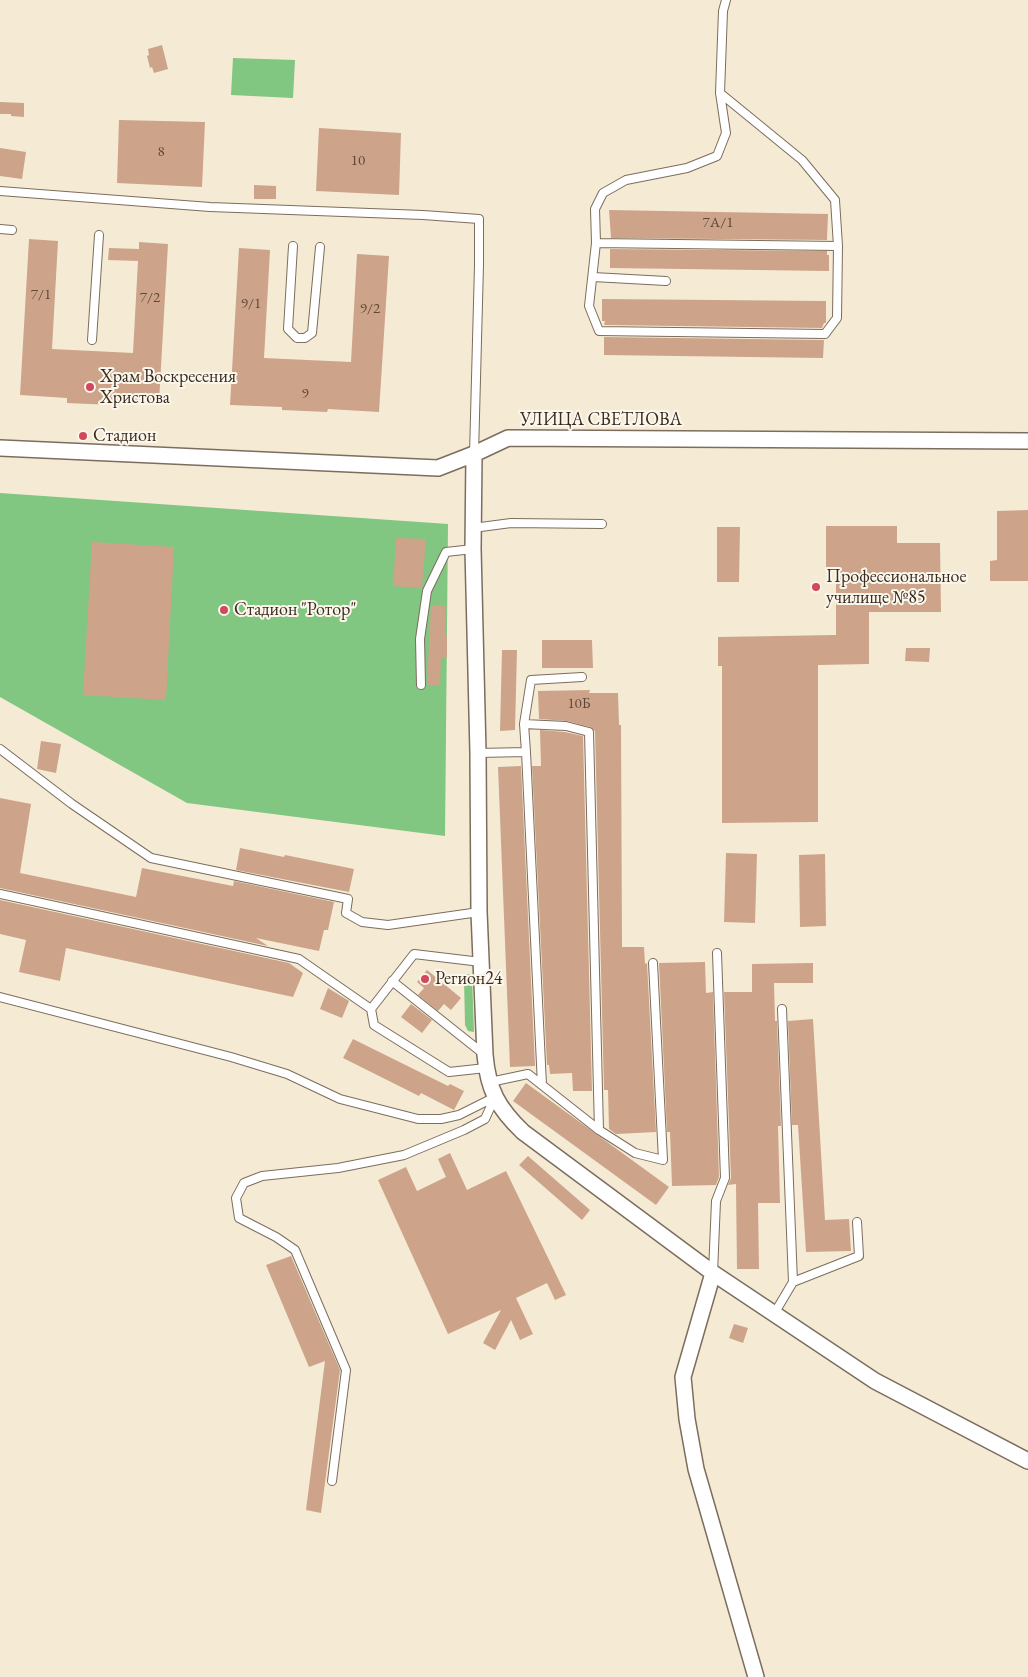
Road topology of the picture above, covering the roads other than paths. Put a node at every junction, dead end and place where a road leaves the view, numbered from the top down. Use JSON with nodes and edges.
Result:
{"nodes":[{"id":1,"x":726,"y":0,"type":"edge"},
{"id":2,"x":720,"y":93,"type":"junction"},
{"id":3,"x":0,"y":191,"type":"edge"},
{"id":4,"x":0,"y":229,"type":"edge"},
{"id":5,"x":12,"y":230,"type":"dead end"},
{"id":6,"x":99,"y":235,"type":"dead end"},
{"id":7,"x":596,"y":243,"type":"junction"},
{"id":8,"x":293,"y":246,"type":"dead end"},
{"id":9,"x":838,"y":246,"type":"junction"},
{"id":10,"x":320,"y":247,"type":"dead end"},
{"id":11,"x":593,"y":276,"type":"junction"},
{"id":12,"x":666,"y":281,"type":"dead end"},
{"id":13,"x":92,"y":340,"type":"dead end"},
{"id":14,"x":1028,"y":441,"type":"edge"},
{"id":15,"x":0,"y":448,"type":"edge"},
{"id":16,"x":474,"y":454,"type":"junction"},
{"id":17,"x":602,"y":524,"type":"dead end"},
{"id":18,"x":474,"y":528,"type":"junction"},
{"id":19,"x":473,"y":549,"type":"junction"},
{"id":20,"x":582,"y":677,"type":"dead end"},
{"id":21,"x":421,"y":685,"type":"dead end"},
{"id":22,"x":524,"y":724,"type":"junction"},
{"id":23,"x":0,"y":749,"type":"edge"},
{"id":24,"x":526,"y":752,"type":"junction"},
{"id":25,"x":478,"y":753,"type":"junction"},
{"id":26,"x":0,"y":894,"type":"edge"},
{"id":27,"x":479,"y":912,"type":"junction"},
{"id":28,"x":717,"y":953,"type":"dead end"},
{"id":29,"x":481,"y":962,"type":"junction"},
{"id":30,"x":653,"y":963,"type":"dead end"},
{"id":31,"x":392,"y":982,"type":"junction"},
{"id":32,"x":0,"y":997,"type":"edge"},
{"id":33,"x":371,"y":1009,"type":"junction"},
{"id":34,"x":782,"y":1009,"type":"dead end"},
{"id":35,"x":487,"y":1068,"type":"junction"},
{"id":36,"x":542,"y":1085,"type":"junction"},
{"id":37,"x":494,"y":1097,"type":"junction"},
{"id":38,"x":599,"y":1130,"type":"junction"},
{"id":39,"x":857,"y":1222,"type":"dead end"},
{"id":40,"x":713,"y":1273,"type":"junction"},
{"id":41,"x":793,"y":1282,"type":"junction"},
{"id":42,"x":774,"y":1314,"type":"junction"},
{"id":43,"x":1028,"y":1461,"type":"edge"},
{"id":44,"x":332,"y":1481,"type":"dead end"},
{"id":45,"x":756,"y":1677,"type":"edge"}],
"edges":[{"from":1,"to":2,"type":"lane"},
{"from":2,"to":7,"type":"lane"},
{"from":2,"to":9,"type":"lane"},
{"from":3,"to":16,"type":"lane"},
{"from":4,"to":5,"type":"lane"},
{"from":6,"to":13,"type":"lane"},
{"from":7,"to":9,"type":"lane"},
{"from":7,"to":11,"type":"lane"},
{"from":8,"to":10,"type":"lane"},
{"from":9,"to":11,"type":"lane"},
{"from":11,"to":12,"type":"lane"},
{"from":14,"to":16,"type":"street","name":"УЛИЦА СВЕТЛОВА"},
{"from":15,"to":16,"type":"street","name":"УЛИЦА СВЕТЛОВА"},
{"from":16,"to":18,"type":"street"},
{"from":17,"to":18,"type":"lane"},
{"from":18,"to":19,"type":"street"},
{"from":19,"to":21,"type":"lane"},
{"from":19,"to":25,"type":"street"},
{"from":20,"to":22,"type":"lane"},
{"from":22,"to":24,"type":"lane"},
{"from":22,"to":38,"type":"lane"},
{"from":23,"to":27,"type":"lane"},
{"from":24,"to":25,"type":"lane"},
{"from":24,"to":36,"type":"lane"},
{"from":25,"to":27,"type":"street"},
{"from":26,"to":33,"type":"lane"},
{"from":27,"to":29,"type":"street"},
{"from":28,"to":40,"type":"lane"},
{"from":29,"to":31,"type":"lane"},
{"from":29,"to":35,"type":"street"},
{"from":30,"to":38,"type":"lane"},
{"from":31,"to":33,"type":"lane"},
{"from":31,"to":35,"type":"lane"},
{"from":32,"to":37,"type":"lane"},
{"from":33,"to":35,"type":"lane"},
{"from":34,"to":41,"type":"lane"},
{"from":35,"to":36,"type":"lane"},
{"from":35,"to":37,"type":"street"},
{"from":36,"to":38,"type":"lane"},
{"from":37,"to":40,"type":"street"},
{"from":37,"to":44,"type":"lane"},
{"from":39,"to":41,"type":"lane"},
{"from":40,"to":42,"type":"street"},
{"from":40,"to":45,"type":"street"},
{"from":41,"to":42,"type":"lane"},
{"from":42,"to":43,"type":"street"}]}
